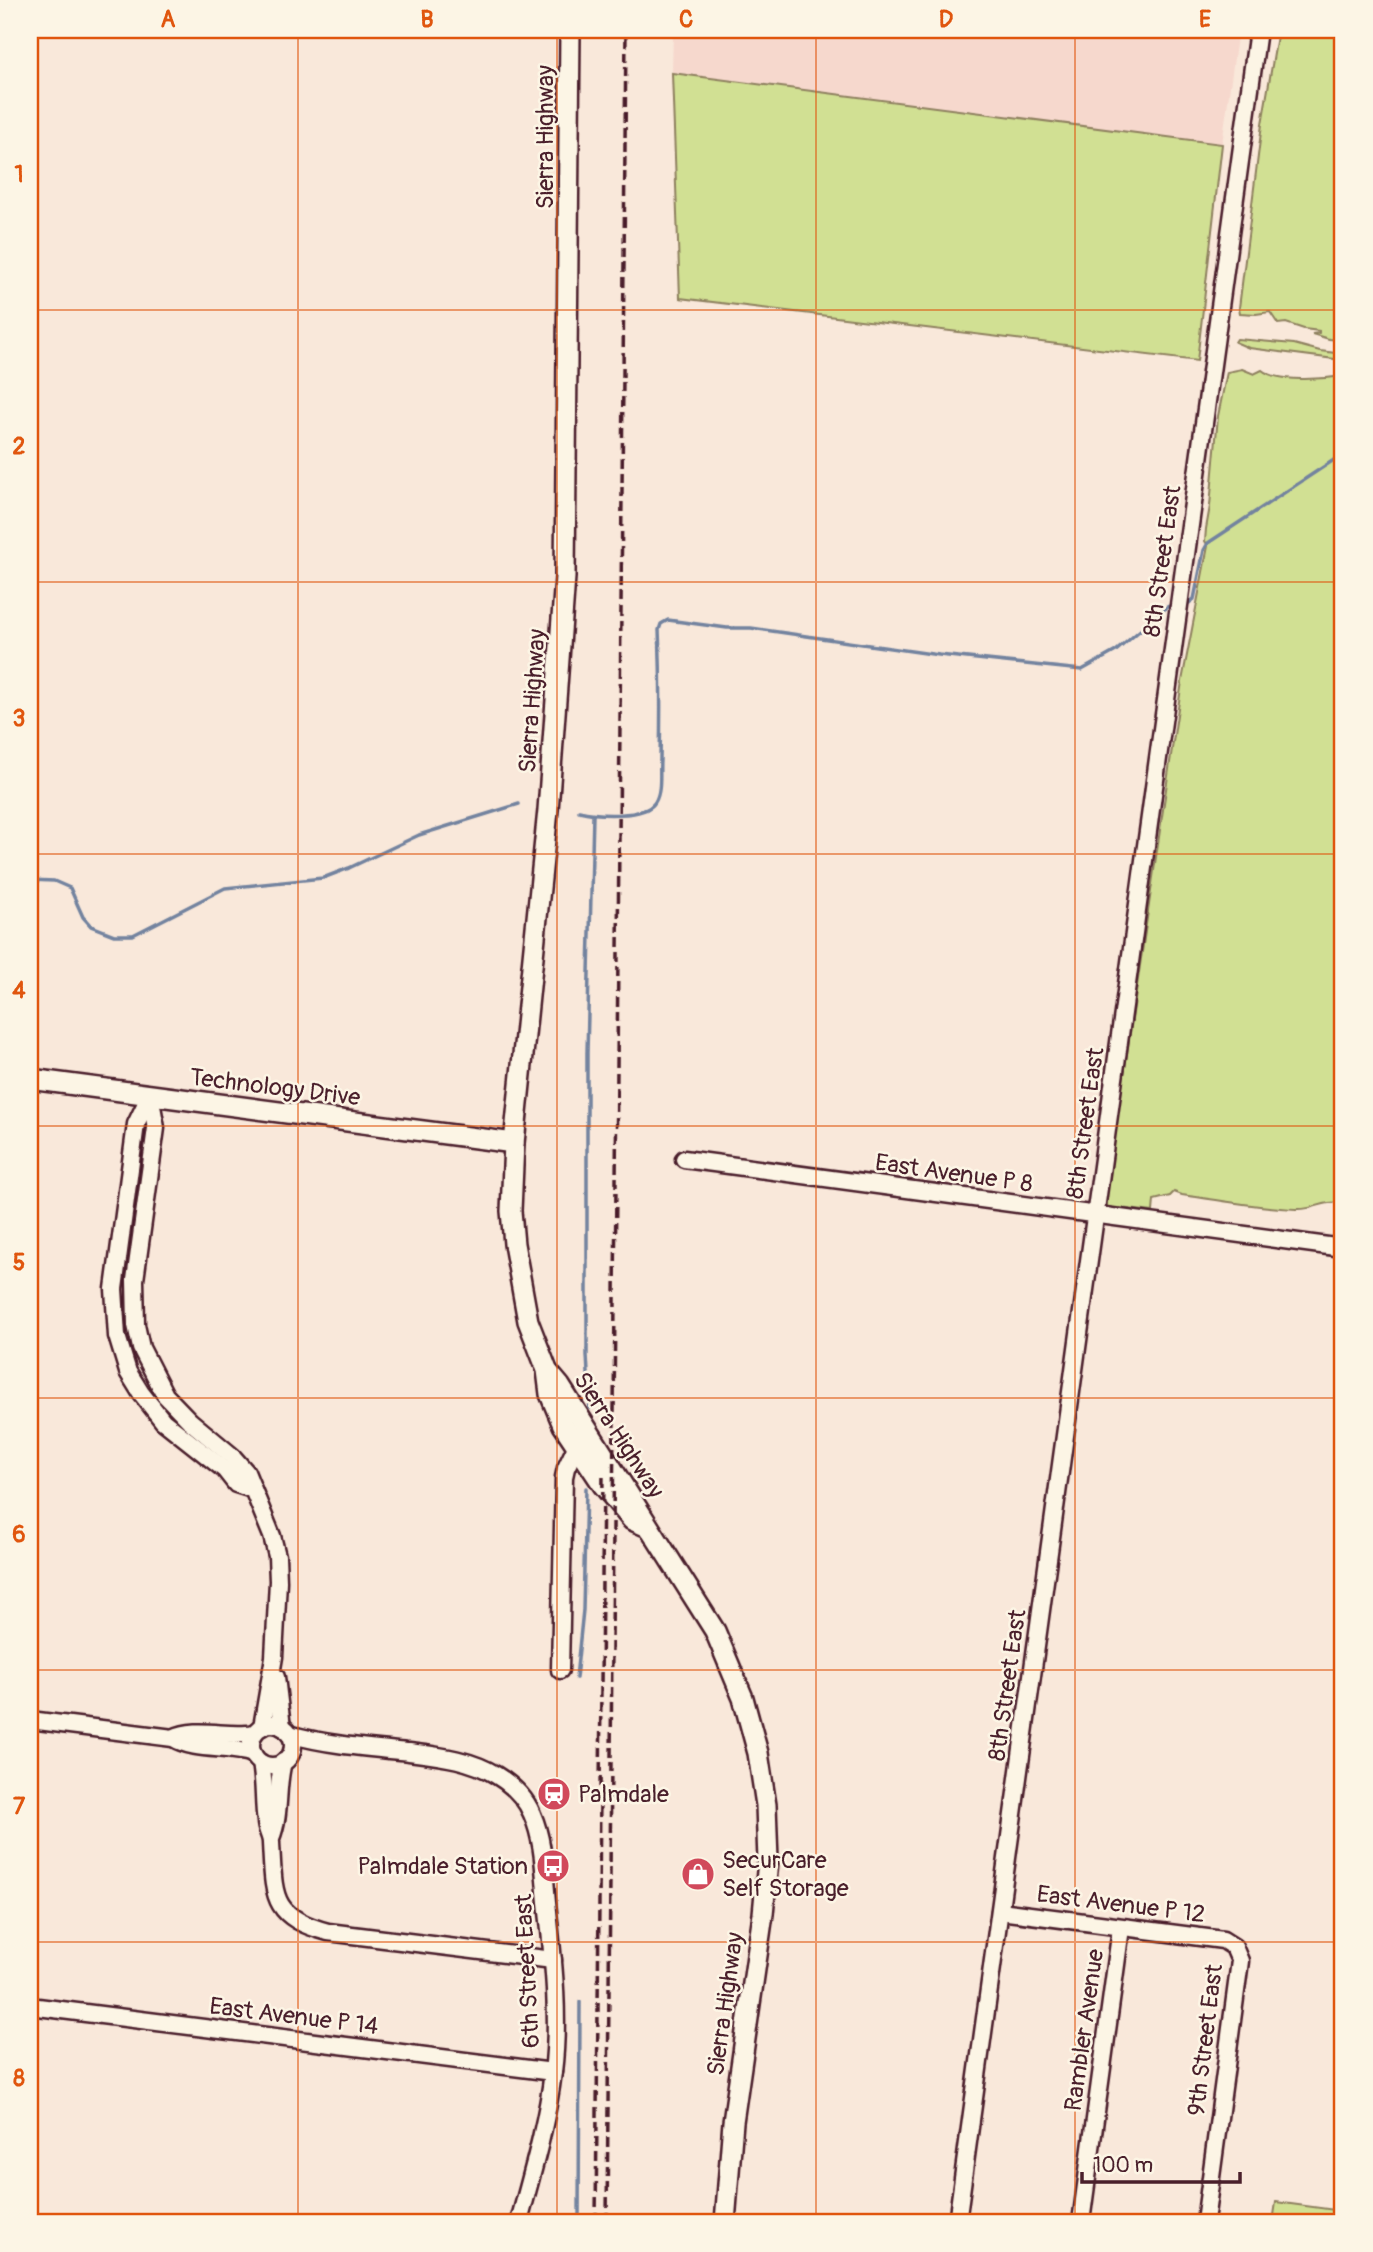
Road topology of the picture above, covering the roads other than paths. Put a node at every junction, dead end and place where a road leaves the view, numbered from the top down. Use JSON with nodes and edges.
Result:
{"nodes":[{"id":1,"x":570,"y":30,"type":"edge"},
{"id":2,"x":1258,"y":30,"type":"edge"},
{"id":3,"x":30,"y":1079,"type":"edge"},
{"id":4,"x":150,"y":1095,"type":"junction"},
{"id":5,"x":514,"y":1143,"type":"junction"},
{"id":6,"x":684,"y":1159,"type":"dead end"},
{"id":7,"x":1095,"y":1215,"type":"junction"},
{"id":8,"x":1343,"y":1248,"type":"edge"},
{"id":9,"x":547,"y":1370,"type":"junction"},
{"id":10,"x":576,"y":1447,"type":"junction"},
{"id":11,"x":648,"y":1528,"type":"junction"},
{"id":12,"x":274,"y":1657,"type":"junction"},
{"id":13,"x":560,"y":1670,"type":"dead end"},
{"id":14,"x":30,"y":1720,"type":"edge"},
{"id":15,"x":258,"y":1730,"type":"junction"},
{"id":16,"x":286,"y":1730,"type":"junction"},
{"id":17,"x":173,"y":1738,"type":"junction"},
{"id":18,"x":257,"y":1759,"type":"junction"},
{"id":19,"x":283,"y":1762,"type":"junction"},
{"id":20,"x":271,"y":1838,"type":"junction"},
{"id":21,"x":1000,"y":1911,"type":"junction"},
{"id":22,"x":1121,"y":1927,"type":"junction"},
{"id":23,"x":1234,"y":1947,"type":"joint"},
{"id":24,"x":552,"y":1960,"type":"junction"},
{"id":25,"x":30,"y":2006,"type":"edge"},
{"id":26,"x":554,"y":2071,"type":"junction"},
{"id":27,"x":519,"y":2222,"type":"edge"},
{"id":28,"x":725,"y":2222,"type":"edge"},
{"id":29,"x":957,"y":2222,"type":"edge"},
{"id":30,"x":1081,"y":2222,"type":"edge"},
{"id":31,"x":1205,"y":2222,"type":"edge"}],
"edges":[{"from":1,"to":5,"type":"main road","name":"Sierra Highway"},
{"from":2,"to":7,"type":"street","name":"8th Street East"},
{"from":3,"to":4,"type":"main road","name":"Technology Drive"},
{"from":4,"to":5,"type":"main road","name":"Technology Drive"},
{"from":4,"to":12,"type":"street"},
{"from":5,"to":9,"type":"main road","name":"Sierra Highway"},
{"from":6,"to":7,"type":"street","name":"East Avenue P 8"},
{"from":7,"to":8,"type":"street","name":"East Avenue P 8"},
{"from":7,"to":21,"type":"street","name":"8th Street East"},
{"from":9,"to":10,"type":"main road","name":"Sierra Highway"},
{"from":9,"to":11,"type":"main road","name":"Sierra Highway"},
{"from":10,"to":11,"type":"main road","name":"Sierra Highway"},
{"from":10,"to":13,"type":"street"},
{"from":11,"to":28,"type":"main road","name":"Sierra Highway"},
{"from":12,"to":15,"type":"street"},
{"from":12,"to":16,"type":"street"},
{"from":14,"to":17,"type":"street"},
{"from":15,"to":16,"type":"street"},
{"from":15,"to":17,"type":"street"},
{"from":15,"to":18,"type":"street"},
{"from":16,"to":19,"type":"street"},
{"from":16,"to":24,"type":"street","name":"6th Street East"},
{"from":17,"to":18,"type":"street"},
{"from":18,"to":19,"type":"street"},
{"from":18,"to":20,"type":"street"},
{"from":19,"to":20,"type":"street"},
{"from":20,"to":24,"type":"street"},
{"from":21,"to":22,"type":"street","name":"East Avenue P 12"},
{"from":21,"to":29,"type":"street","name":"8th Street East"},
{"from":22,"to":23,"type":"street","name":"East Avenue P 12"},
{"from":22,"to":30,"type":"street","name":"Rambler Avenue"},
{"from":23,"to":31,"type":"street","name":"9th Street East"},
{"from":24,"to":26,"type":"street","name":"6th Street East"},
{"from":25,"to":26,"type":"street","name":"East Avenue P 14"},
{"from":26,"to":27,"type":"street","name":"6th Street East"}]}
